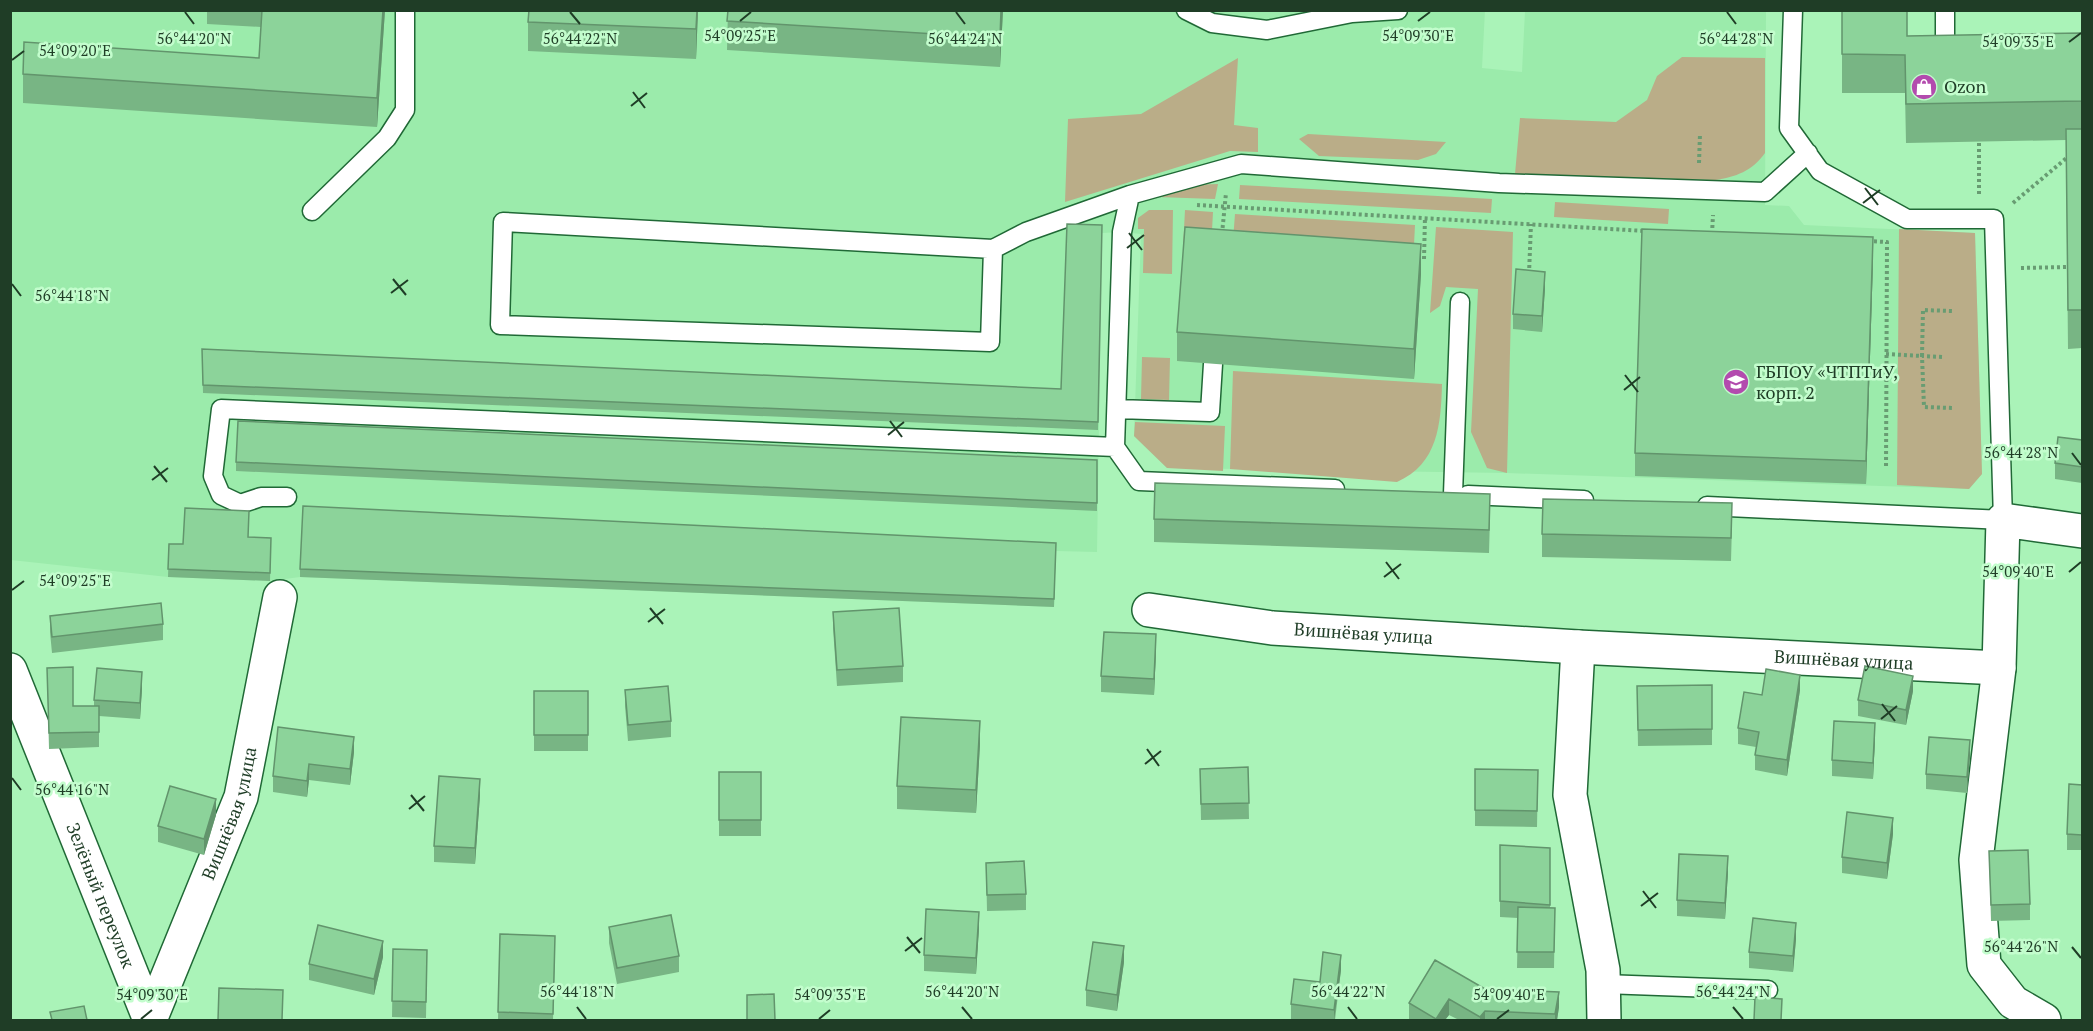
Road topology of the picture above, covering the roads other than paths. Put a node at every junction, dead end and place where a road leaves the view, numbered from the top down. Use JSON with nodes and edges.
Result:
{"nodes":[{"id":1,"x":405,"y":10,"type":"edge"},
{"id":2,"x":1186,"y":10,"type":"edge"},
{"id":3,"x":1398,"y":10,"type":"edge"},
{"id":4,"x":1793,"y":10,"type":"edge"},
{"id":5,"x":1945,"y":10,"type":"edge"},
{"id":6,"x":1978,"y":48,"type":"edge"},
{"id":7,"x":1808,"y":153,"type":"junction"},
{"id":8,"x":1130,"y":195,"type":"junction"},
{"id":9,"x":312,"y":211,"type":"dead end"},
{"id":10,"x":993,"y":249,"type":"junction"},
{"id":11,"x":1460,"y":302,"type":"dead end"},
{"id":12,"x":1213,"y":364,"type":"edge"},
{"id":13,"x":1116,"y":409,"type":"junction"},
{"id":14,"x":1115,"y":447,"type":"junction"},
{"id":15,"x":1348,"y":490,"type":"edge"},
{"id":16,"x":1430,"y":493,"type":"edge"},
{"id":17,"x":1453,"y":494,"type":"junction"},
{"id":18,"x":286,"y":498,"type":"dead end"},
{"id":19,"x":1596,"y":501,"type":"edge"},
{"id":20,"x":1692,"y":506,"type":"edge"},
{"id":21,"x":2004,"y":520,"type":"junction"},
{"id":22,"x":2082,"y":531,"type":"edge"},
{"id":23,"x":280,"y":597,"type":"dead end"},
{"id":24,"x":1149,"y":610,"type":"dead end"},
{"id":25,"x":1578,"y":647,"type":"junction"},
{"id":26,"x":2000,"y":668,"type":"junction"},
{"id":27,"x":10,"y":670,"type":"edge"},
{"id":28,"x":1604,"y":984,"type":"junction"},
{"id":29,"x":1768,"y":990,"type":"dead end"},
{"id":30,"x":150,"y":1020,"type":"edge"},
{"id":31,"x":1604,"y":1020,"type":"edge"},
{"id":32,"x":2044,"y":1020,"type":"edge"}],
"edges":[{"from":1,"to":9,"type":"lane"},
{"from":2,"to":3,"type":"lane"},
{"from":4,"to":7,"type":"lane"},
{"from":5,"to":6,"type":"lane"},
{"from":7,"to":8,"type":"lane"},
{"from":7,"to":21,"type":"lane"},
{"from":8,"to":10,"type":"lane"},
{"from":8,"to":13,"type":"lane"},
{"from":10,"to":10,"type":"lane"},
{"from":11,"to":17,"type":"lane"},
{"from":12,"to":13,"type":"lane"},
{"from":13,"to":14,"type":"lane"},
{"from":14,"to":15,"type":"lane"},
{"from":14,"to":18,"type":"lane"},
{"from":16,"to":17,"type":"lane"},
{"from":17,"to":19,"type":"lane"},
{"from":20,"to":21,"type":"lane"},
{"from":21,"to":22,"type":"street"},
{"from":21,"to":26,"type":"street"},
{"from":23,"to":30,"type":"street","name":"Вишнёвая улица"},
{"from":24,"to":25,"type":"street","name":"Вишнёвая улица"},
{"from":25,"to":26,"type":"street","name":"Вишнёвая улица"},
{"from":25,"to":28,"type":"street"},
{"from":26,"to":32,"type":"street"},
{"from":27,"to":30,"type":"street","name":"Зелёный переулок"},
{"from":28,"to":29,"type":"lane"},
{"from":28,"to":31,"type":"street"}]}
